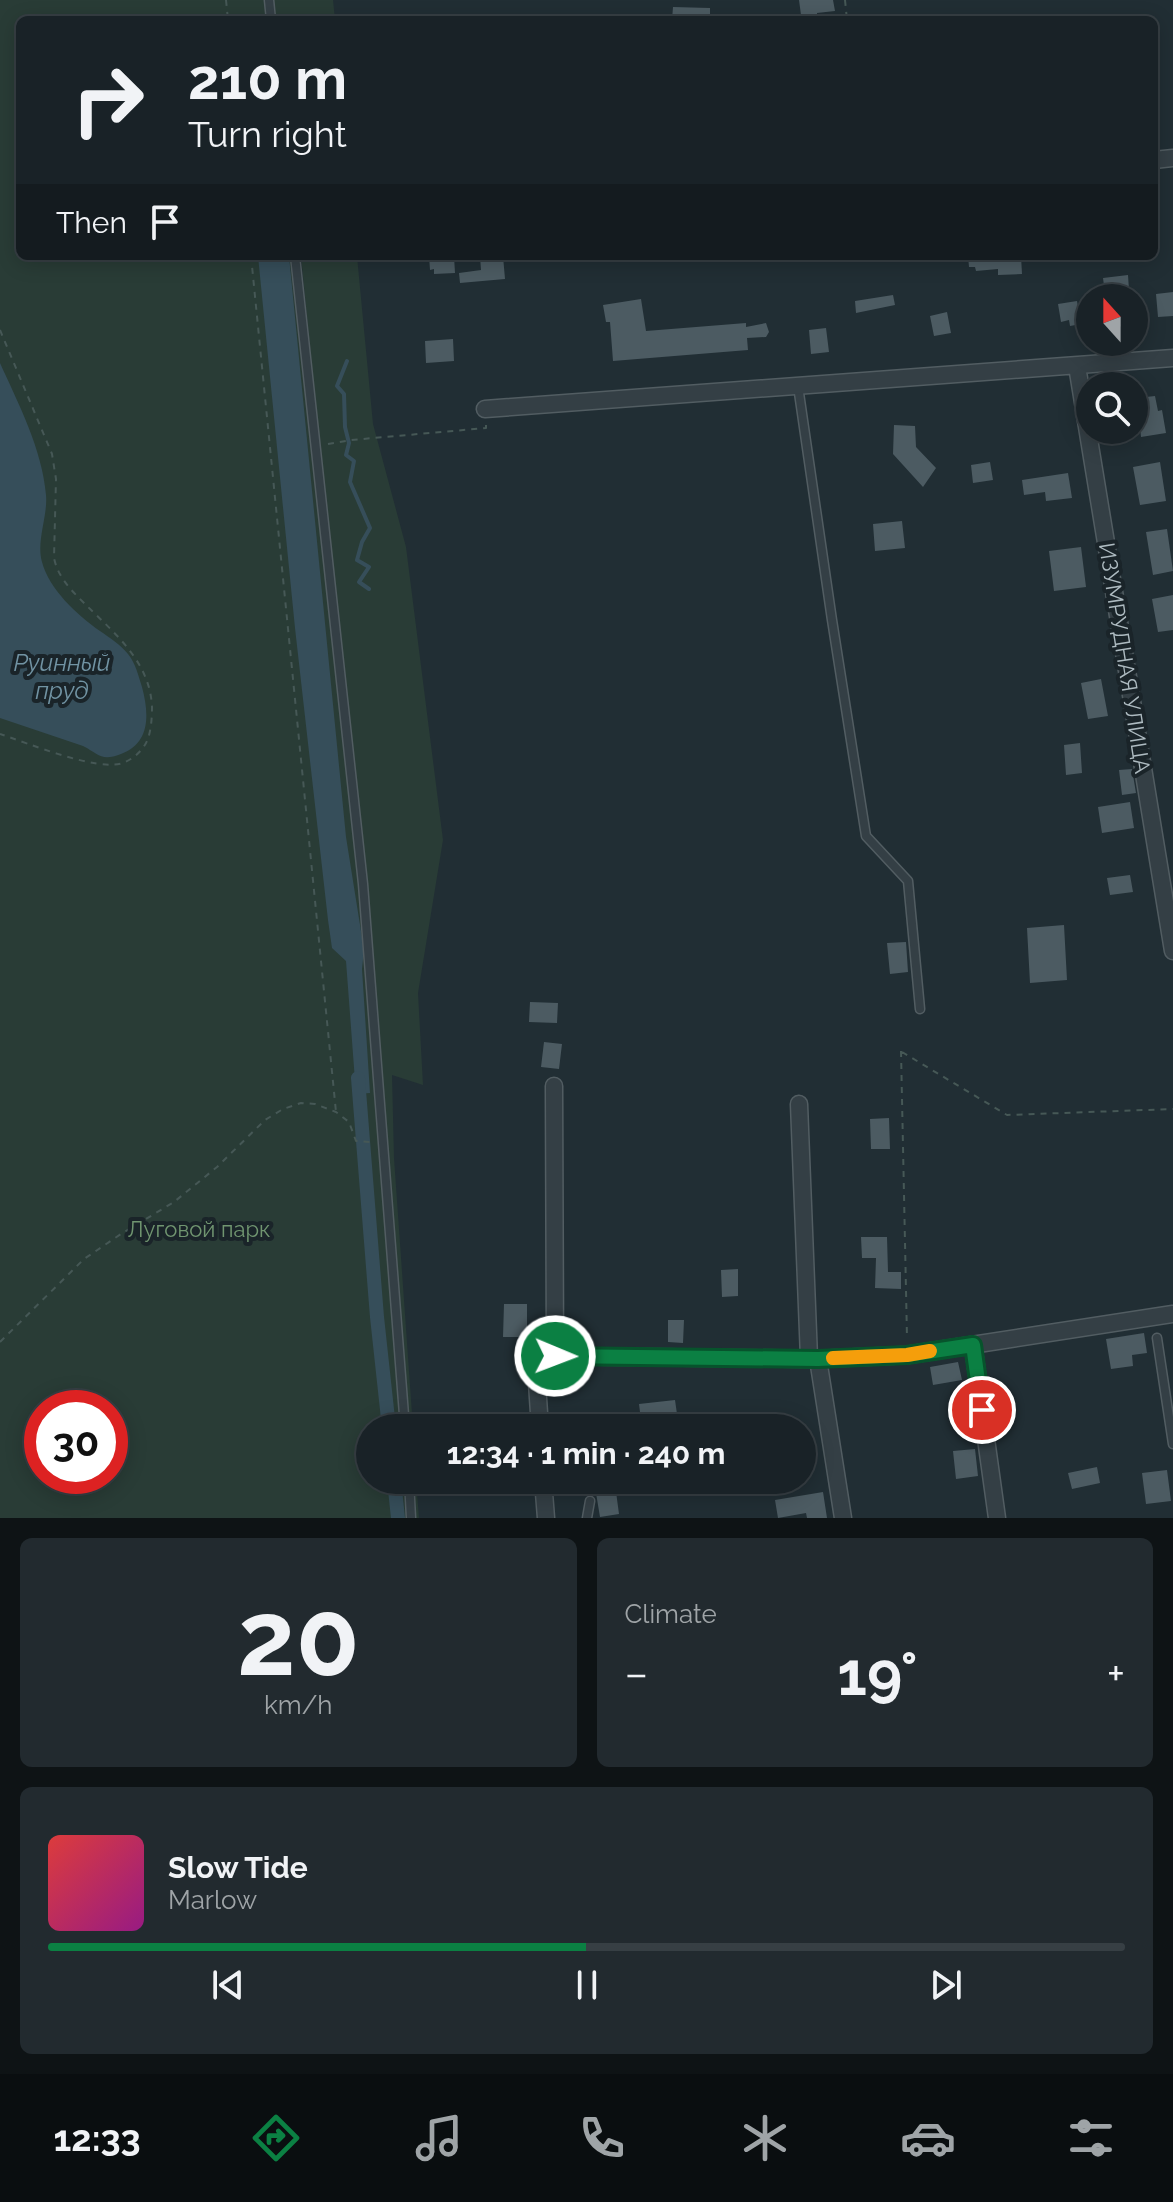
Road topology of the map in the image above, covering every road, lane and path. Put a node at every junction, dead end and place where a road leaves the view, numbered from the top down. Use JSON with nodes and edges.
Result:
{"nodes":[{"id":1,"x":251,"y":260,"type":"edge"},
{"id":2,"x":295,"y":260,"type":"edge"},
{"id":3,"x":0,"y":330,"type":"edge"},
{"id":4,"x":1173,"y":358,"type":"edge"},
{"id":5,"x":1077,"y":366,"type":"junction"},
{"id":6,"x":798,"y":386,"type":"junction"},
{"id":7,"x":485,"y":409,"type":"joint"},
{"id":8,"x":338,"y":441,"type":"dead end"},
{"id":9,"x":0,"y":734,"type":"edge"},
{"id":10,"x":1173,"y":951,"type":"edge"},
{"id":11,"x":920,"y":1009,"type":"dead end"},
{"id":12,"x":554,"y":1086,"type":"dead end"},
{"id":13,"x":799,"y":1104,"type":"dead end"},
{"id":14,"x":1173,"y":1109,"type":"edge"},
{"id":15,"x":336,"y":1112,"type":"junction"},
{"id":16,"x":365,"y":1142,"type":"dead end"},
{"id":17,"x":1173,"y":1314,"type":"edge"},
{"id":18,"x":1157,"y":1338,"type":"dead end"},
{"id":19,"x":0,"y":1342,"type":"edge"},
{"id":20,"x":973,"y":1345,"type":"junction"},
{"id":21,"x":907,"y":1355,"type":"junction"},
{"id":22,"x":555,"y":1356,"type":"junction"},
{"id":23,"x":813,"y":1358,"type":"junction"},
{"id":24,"x":404,"y":1414,"type":"edge"},
{"id":25,"x":539,"y":1414,"type":"edge"},
{"id":26,"x":1173,"y":1444,"type":"edge"},
{"id":27,"x":410,"y":1494,"type":"edge"},
{"id":28,"x":544,"y":1494,"type":"edge"},
{"id":29,"x":590,"y":1501,"type":"dead end"},
{"id":30,"x":411,"y":1518,"type":"edge"},
{"id":31,"x":546,"y":1518,"type":"edge"},
{"id":32,"x":587,"y":1518,"type":"edge"},
{"id":33,"x":843,"y":1518,"type":"edge"},
{"id":34,"x":997,"y":1518,"type":"edge"}],
"edges":[{"from":1,"to":15,"type":"path"},
{"from":2,"to":24,"type":"lane"},
{"from":3,"to":9,"type":"path"},
{"from":4,"to":5,"type":"street"},
{"from":5,"to":6,"type":"street"},
{"from":5,"to":10,"type":"street","name":"ИЗУМРУДНАЯ УЛИЦА"},
{"from":6,"to":7,"type":"street"},
{"from":6,"to":11,"type":"lane"},
{"from":7,"to":8,"type":"path"},
{"from":12,"to":22,"type":"street"},
{"from":13,"to":23,"type":"street"},
{"from":14,"to":21,"type":"path"},
{"from":15,"to":16,"type":"path"},
{"from":15,"to":19,"type":"path"},
{"from":17,"to":20,"type":"street"},
{"from":18,"to":26,"type":"lane"},
{"from":20,"to":21,"type":"street"},
{"from":20,"to":34,"type":"street"},
{"from":21,"to":23,"type":"street"},
{"from":22,"to":23,"type":"street"},
{"from":22,"to":25,"type":"street"},
{"from":23,"to":33,"type":"street"},
{"from":27,"to":30,"type":"lane"},
{"from":28,"to":31,"type":"street"},
{"from":29,"to":32,"type":"lane"}]}
